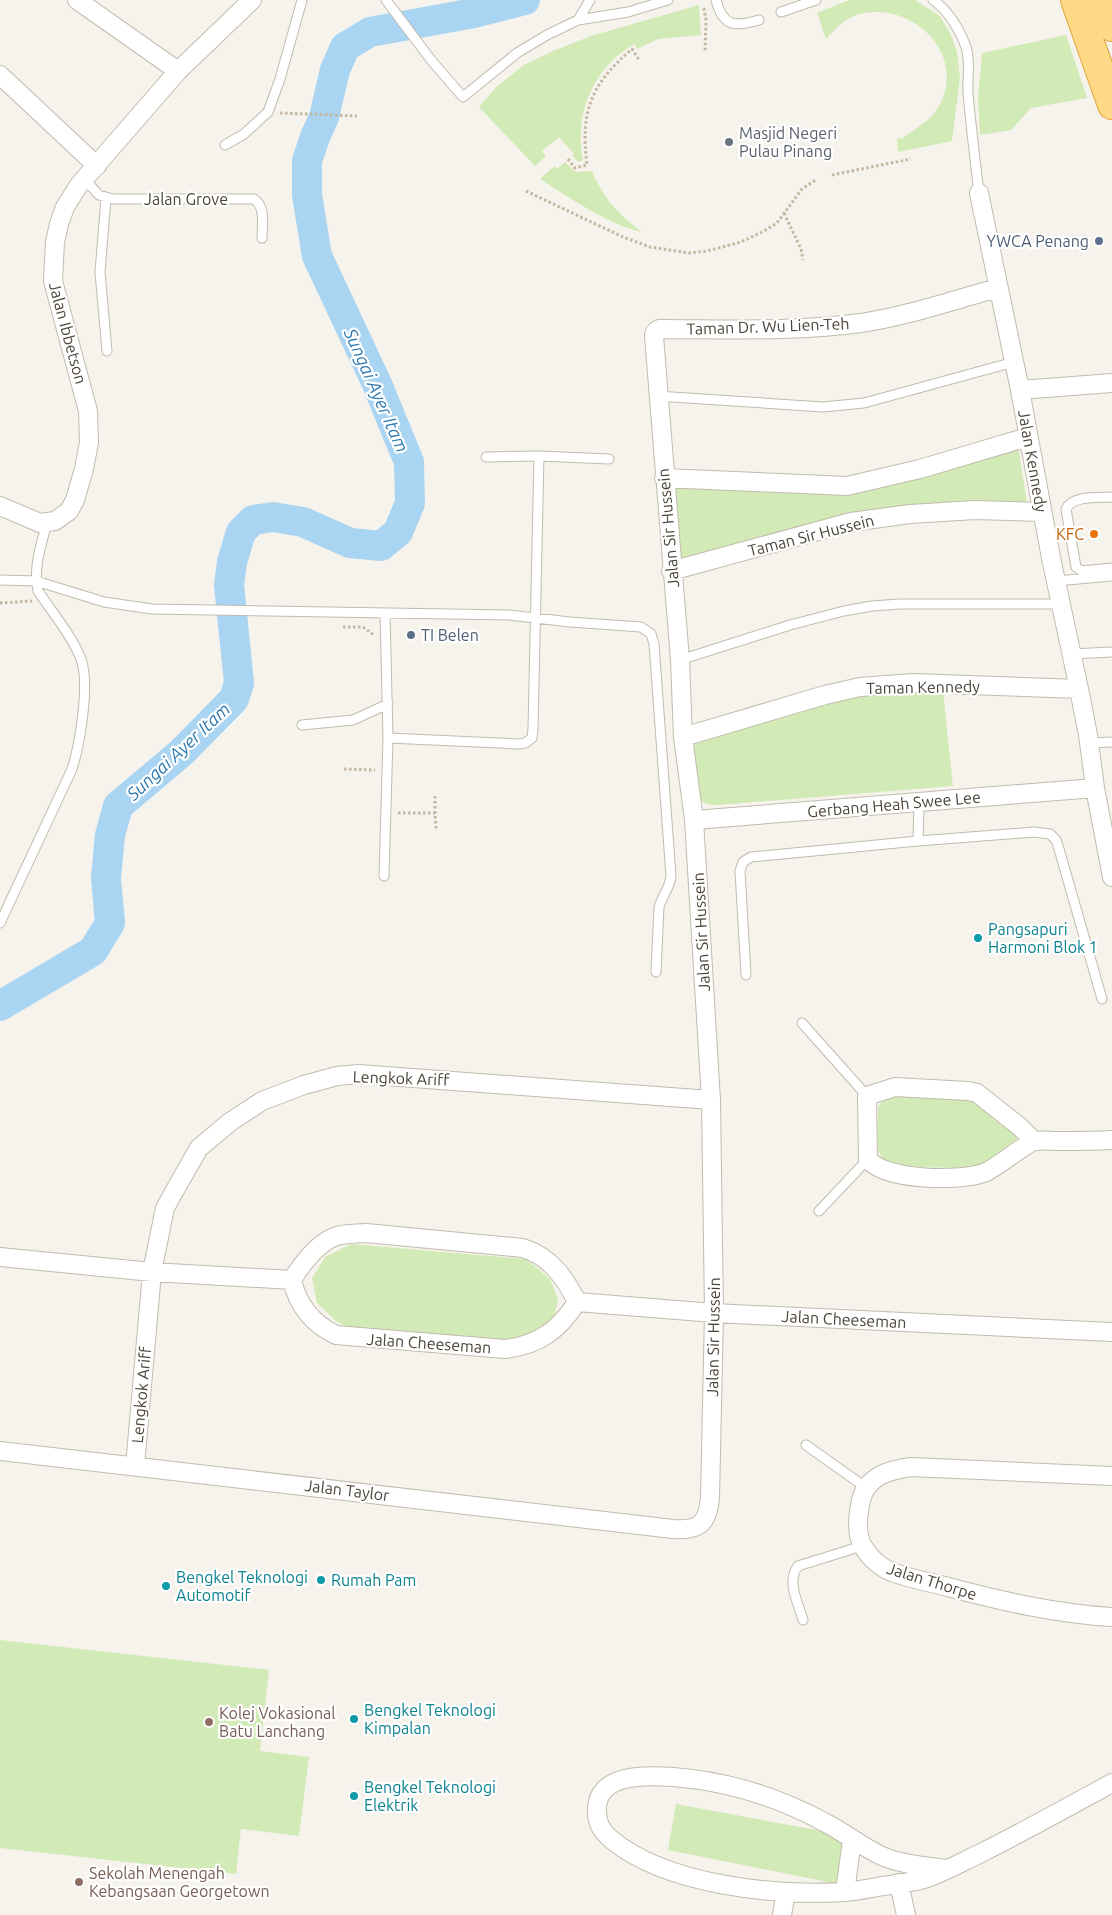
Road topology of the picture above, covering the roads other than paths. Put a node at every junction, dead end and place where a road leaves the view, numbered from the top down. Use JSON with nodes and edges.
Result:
{"nodes":[{"id":1,"x":77,"y":0,"type":"edge"},
{"id":2,"x":252,"y":0,"type":"edge"},
{"id":3,"x":302,"y":0,"type":"edge"},
{"id":4,"x":590,"y":0,"type":"edge"},
{"id":5,"x":668,"y":0,"type":"edge"},
{"id":6,"x":716,"y":0,"type":"edge"},
{"id":7,"x":816,"y":0,"type":"edge"},
{"id":8,"x":933,"y":0,"type":"edge"},
{"id":9,"x":1076,"y":0,"type":"edge"},
{"id":10,"x":1103,"y":0,"type":"edge"},
{"id":11,"x":388,"y":3,"type":"edge"},
{"id":12,"x":799,"y":3,"type":"edge"},
{"id":13,"x":781,"y":12,"type":"dead end"},
{"id":14,"x":578,"y":20,"type":"junction"},
{"id":15,"x":759,"y":20,"type":"dead end"},
{"id":16,"x":1112,"y":27,"type":"edge"},
{"id":17,"x":178,"y":71,"type":"junction"},
{"id":18,"x":0,"y":75,"type":"edge"},
{"id":19,"x":1112,"y":105,"type":"edge"},
{"id":20,"x":225,"y":145,"type":"dead end"},
{"id":21,"x":97,"y":166,"type":"junction"},
{"id":22,"x":84,"y":180,"type":"junction"},
{"id":23,"x":979,"y":193,"type":"joint"},
{"id":24,"x":106,"y":198,"type":"junction"},
{"id":25,"x":262,"y":238,"type":"dead end"},
{"id":26,"x":998,"y":288,"type":"junction"},
{"id":27,"x":655,"y":332,"type":"joint"},
{"id":28,"x":107,"y":351,"type":"dead end"},
{"id":29,"x":1014,"y":362,"type":"junction"},
{"id":30,"x":1112,"y":383,"type":"edge"},
{"id":31,"x":1020,"y":390,"type":"junction"},
{"id":32,"x":657,"y":396,"type":"junction"},
{"id":33,"x":1028,"y":437,"type":"junction"},
{"id":34,"x":539,"y":456,"type":"junction"},
{"id":35,"x":486,"y":457,"type":"dead end"},
{"id":36,"x":609,"y":459,"type":"dead end"},
{"id":37,"x":664,"y":478,"type":"junction"},
{"id":38,"x":1112,"y":497,"type":"edge"},
{"id":39,"x":0,"y":506,"type":"edge"},
{"id":40,"x":1042,"y":512,"type":"junction"},
{"id":41,"x":47,"y":523,"type":"junction"},
{"id":42,"x":1112,"y":568,"type":"edge"},
{"id":43,"x":672,"y":571,"type":"junction"},
{"id":44,"x":1112,"y":576,"type":"edge"},
{"id":45,"x":0,"y":580,"type":"edge"},
{"id":46,"x":36,"y":581,"type":"junction"},
{"id":47,"x":1056,"y":581,"type":"junction"},
{"id":48,"x":1061,"y":604,"type":"junction"},
{"id":49,"x":385,"y":613,"type":"junction"},
{"id":50,"x":535,"y":618,"type":"junction"},
{"id":51,"x":1112,"y":652,"type":"edge"},
{"id":52,"x":1071,"y":654,"type":"junction"},
{"id":53,"x":680,"y":660,"type":"junction"},
{"id":54,"x":1079,"y":690,"type":"junction"},
{"id":55,"x":388,"y":704,"type":"junction"},
{"id":56,"x":302,"y":725,"type":"dead end"},
{"id":57,"x":683,"y":737,"type":"junction"},
{"id":58,"x":388,"y":738,"type":"junction"},
{"id":59,"x":1112,"y":742,"type":"edge"},
{"id":60,"x":1089,"y":743,"type":"junction"},
{"id":61,"x":1095,"y":788,"type":"junction"},
{"id":62,"x":919,"y":802,"type":"junction"},
{"id":63,"x":694,"y":820,"type":"junction"},
{"id":64,"x":918,"y":841,"type":"junction"},
{"id":65,"x":1111,"y":867,"type":"edge"},
{"id":66,"x":384,"y":876,"type":"dead end"},
{"id":67,"x":0,"y":923,"type":"edge"},
{"id":68,"x":656,"y":972,"type":"dead end"},
{"id":69,"x":746,"y":975,"type":"dead end"},
{"id":70,"x":1102,"y":999,"type":"dead end"},
{"id":71,"x":802,"y":1023,"type":"dead end"},
{"id":72,"x":867,"y":1096,"type":"junction"},
{"id":73,"x":711,"y":1100,"type":"junction"},
{"id":74,"x":1112,"y":1140,"type":"edge"},
{"id":75,"x":1034,"y":1141,"type":"junction"},
{"id":76,"x":868,"y":1159,"type":"junction"},
{"id":77,"x":819,"y":1211,"type":"dead end"},
{"id":78,"x":0,"y":1257,"type":"edge"},
{"id":79,"x":152,"y":1272,"type":"junction"},
{"id":80,"x":292,"y":1280,"type":"junction"},
{"id":81,"x":577,"y":1302,"type":"junction"},
{"id":82,"x":714,"y":1313,"type":"junction"},
{"id":83,"x":1112,"y":1332,"type":"edge"},
{"id":84,"x":806,"y":1445,"type":"dead end"},
{"id":85,"x":0,"y":1450,"type":"edge"},
{"id":86,"x":135,"y":1466,"type":"junction"},
{"id":87,"x":1112,"y":1476,"type":"edge"},
{"id":88,"x":865,"y":1487,"type":"junction"},
{"id":89,"x":695,"y":1528,"type":"joint"},
{"id":90,"x":862,"y":1546,"type":"junction"},
{"id":91,"x":1112,"y":1617,"type":"edge"},
{"id":92,"x":803,"y":1620,"type":"dead end"},
{"id":93,"x":1112,"y":1783,"type":"edge"},
{"id":94,"x":852,"y":1840,"type":"junction"},
{"id":95,"x":948,"y":1869,"type":"junction"},
{"id":96,"x":899,"y":1883,"type":"junction"},
{"id":97,"x":786,"y":1892,"type":"junction"},
{"id":98,"x":845,"y":1892,"type":"junction"},
{"id":99,"x":782,"y":1915,"type":"edge"},
{"id":100,"x":906,"y":1915,"type":"edge"}],
"edges":[{"from":1,"to":17,"type":"street"},
{"from":2,"to":17,"type":"street","name":"Jalan Ibbetson"},
{"from":3,"to":20,"type":"lane"},
{"from":4,"to":14,"type":"lane"},
{"from":5,"to":14,"type":"lane"},
{"from":6,"to":15,"type":"lane"},
{"from":7,"to":12,"type":"lane"},
{"from":8,"to":23,"type":"lane"},
{"from":9,"to":19,"type":"highway"},
{"from":10,"to":16,"type":"highway"},
{"from":11,"to":14,"type":"lane"},
{"from":12,"to":13,"type":"lane"},
{"from":17,"to":21,"type":"street","name":"Jalan Ibbetson"},
{"from":18,"to":21,"type":"street"},
{"from":21,"to":22,"type":"street","name":"Jalan Ibbetson"},
{"from":22,"to":24,"type":"lane"},
{"from":22,"to":41,"type":"street","name":"Jalan Ibbetson"},
{"from":23,"to":26,"type":"street","name":"Jalan Kennedy"},
{"from":24,"to":25,"type":"lane","name":"Jalan Grove"},
{"from":24,"to":28,"type":"lane"},
{"from":26,"to":27,"type":"street","name":"Taman Dr. Wu Lien-Teh"},
{"from":26,"to":29,"type":"street","name":"Jalan Kennedy"},
{"from":27,"to":32,"type":"street","name":"Jalan Sir Hussein"},
{"from":29,"to":31,"type":"street","name":"Jalan Kennedy"},
{"from":29,"to":32,"type":"lane"},
{"from":30,"to":31,"type":"street"},
{"from":31,"to":33,"type":"street","name":"Jalan Kennedy"},
{"from":32,"to":37,"type":"street","name":"Jalan Sir Hussein"},
{"from":33,"to":37,"type":"street"},
{"from":33,"to":40,"type":"street","name":"Jalan Kennedy"},
{"from":34,"to":35,"type":"lane"},
{"from":34,"to":36,"type":"lane"},
{"from":34,"to":50,"type":"lane"},
{"from":37,"to":43,"type":"street","name":"Jalan Sir Hussein"},
{"from":38,"to":42,"type":"lane"},
{"from":39,"to":41,"type":"street"},
{"from":40,"to":43,"type":"street","name":"Taman Sir Hussein"},
{"from":40,"to":47,"type":"street","name":"Jalan Kennedy"},
{"from":41,"to":46,"type":"lane"},
{"from":43,"to":53,"type":"street","name":"Jalan Sir Hussein"},
{"from":44,"to":47,"type":"lane"},
{"from":45,"to":46,"type":"lane"},
{"from":46,"to":49,"type":"lane"},
{"from":46,"to":67,"type":"lane"},
{"from":47,"to":48,"type":"street","name":"Jalan Kennedy"},
{"from":48,"to":52,"type":"street","name":"Jalan Kennedy"},
{"from":48,"to":53,"type":"lane"},
{"from":49,"to":50,"type":"lane"},
{"from":49,"to":55,"type":"lane"},
{"from":50,"to":58,"type":"lane"},
{"from":50,"to":68,"type":"lane"},
{"from":51,"to":52,"type":"lane"},
{"from":52,"to":54,"type":"street","name":"Jalan Kennedy"},
{"from":53,"to":57,"type":"street","name":"Jalan Sir Hussein"},
{"from":54,"to":57,"type":"street","name":"Taman Kennedy"},
{"from":54,"to":60,"type":"street","name":"Jalan Kennedy"},
{"from":55,"to":56,"type":"lane"},
{"from":55,"to":58,"type":"lane"},
{"from":57,"to":63,"type":"street","name":"Jalan Sir Hussein"},
{"from":58,"to":66,"type":"lane"},
{"from":59,"to":60,"type":"lane"},
{"from":60,"to":61,"type":"street","name":"Jalan Kennedy"},
{"from":61,"to":62,"type":"street","name":"Gerbang Heah Swee Lee"},
{"from":61,"to":65,"type":"street","name":"Jalan Kennedy"},
{"from":62,"to":63,"type":"street","name":"Gerbang Heah Swee Lee"},
{"from":62,"to":64,"type":"lane"},
{"from":63,"to":73,"type":"street","name":"Jalan Sir Hussein"},
{"from":64,"to":69,"type":"lane"},
{"from":64,"to":70,"type":"lane"},
{"from":71,"to":72,"type":"lane"},
{"from":72,"to":75,"type":"street"},
{"from":72,"to":76,"type":"street"},
{"from":73,"to":79,"type":"street","name":"Lengkok Ariff"},
{"from":73,"to":82,"type":"street","name":"Jalan Sir Hussein"},
{"from":74,"to":75,"type":"street"},
{"from":75,"to":76,"type":"street"},
{"from":76,"to":77,"type":"lane"},
{"from":78,"to":79,"type":"street"},
{"from":79,"to":80,"type":"street"},
{"from":79,"to":86,"type":"street","name":"Lengkok Ariff"},
{"from":80,"to":81,"type":"street"},
{"from":80,"to":81,"type":"street","name":"Jalan Cheeseman"},
{"from":81,"to":82,"type":"street","name":"Jalan Cheeseman"},
{"from":82,"to":83,"type":"street","name":"Jalan Cheeseman"},
{"from":82,"to":89,"type":"street","name":"Jalan Sir Hussein"},
{"from":84,"to":88,"type":"lane"},
{"from":85,"to":86,"type":"street","name":"Jalan Taylor"},
{"from":86,"to":89,"type":"street","name":"Jalan Taylor"},
{"from":87,"to":88,"type":"street"},
{"from":88,"to":90,"type":"street"},
{"from":90,"to":91,"type":"street","name":"Jalan Thorpe"},
{"from":90,"to":92,"type":"lane"},
{"from":93,"to":95,"type":"street"},
{"from":94,"to":95,"type":"street"},
{"from":94,"to":97,"type":"street"},
{"from":94,"to":98,"type":"street"},
{"from":95,"to":96,"type":"street"},
{"from":96,"to":98,"type":"street"},
{"from":96,"to":100,"type":"street"},
{"from":97,"to":98,"type":"street"},
{"from":97,"to":99,"type":"street"}]}
